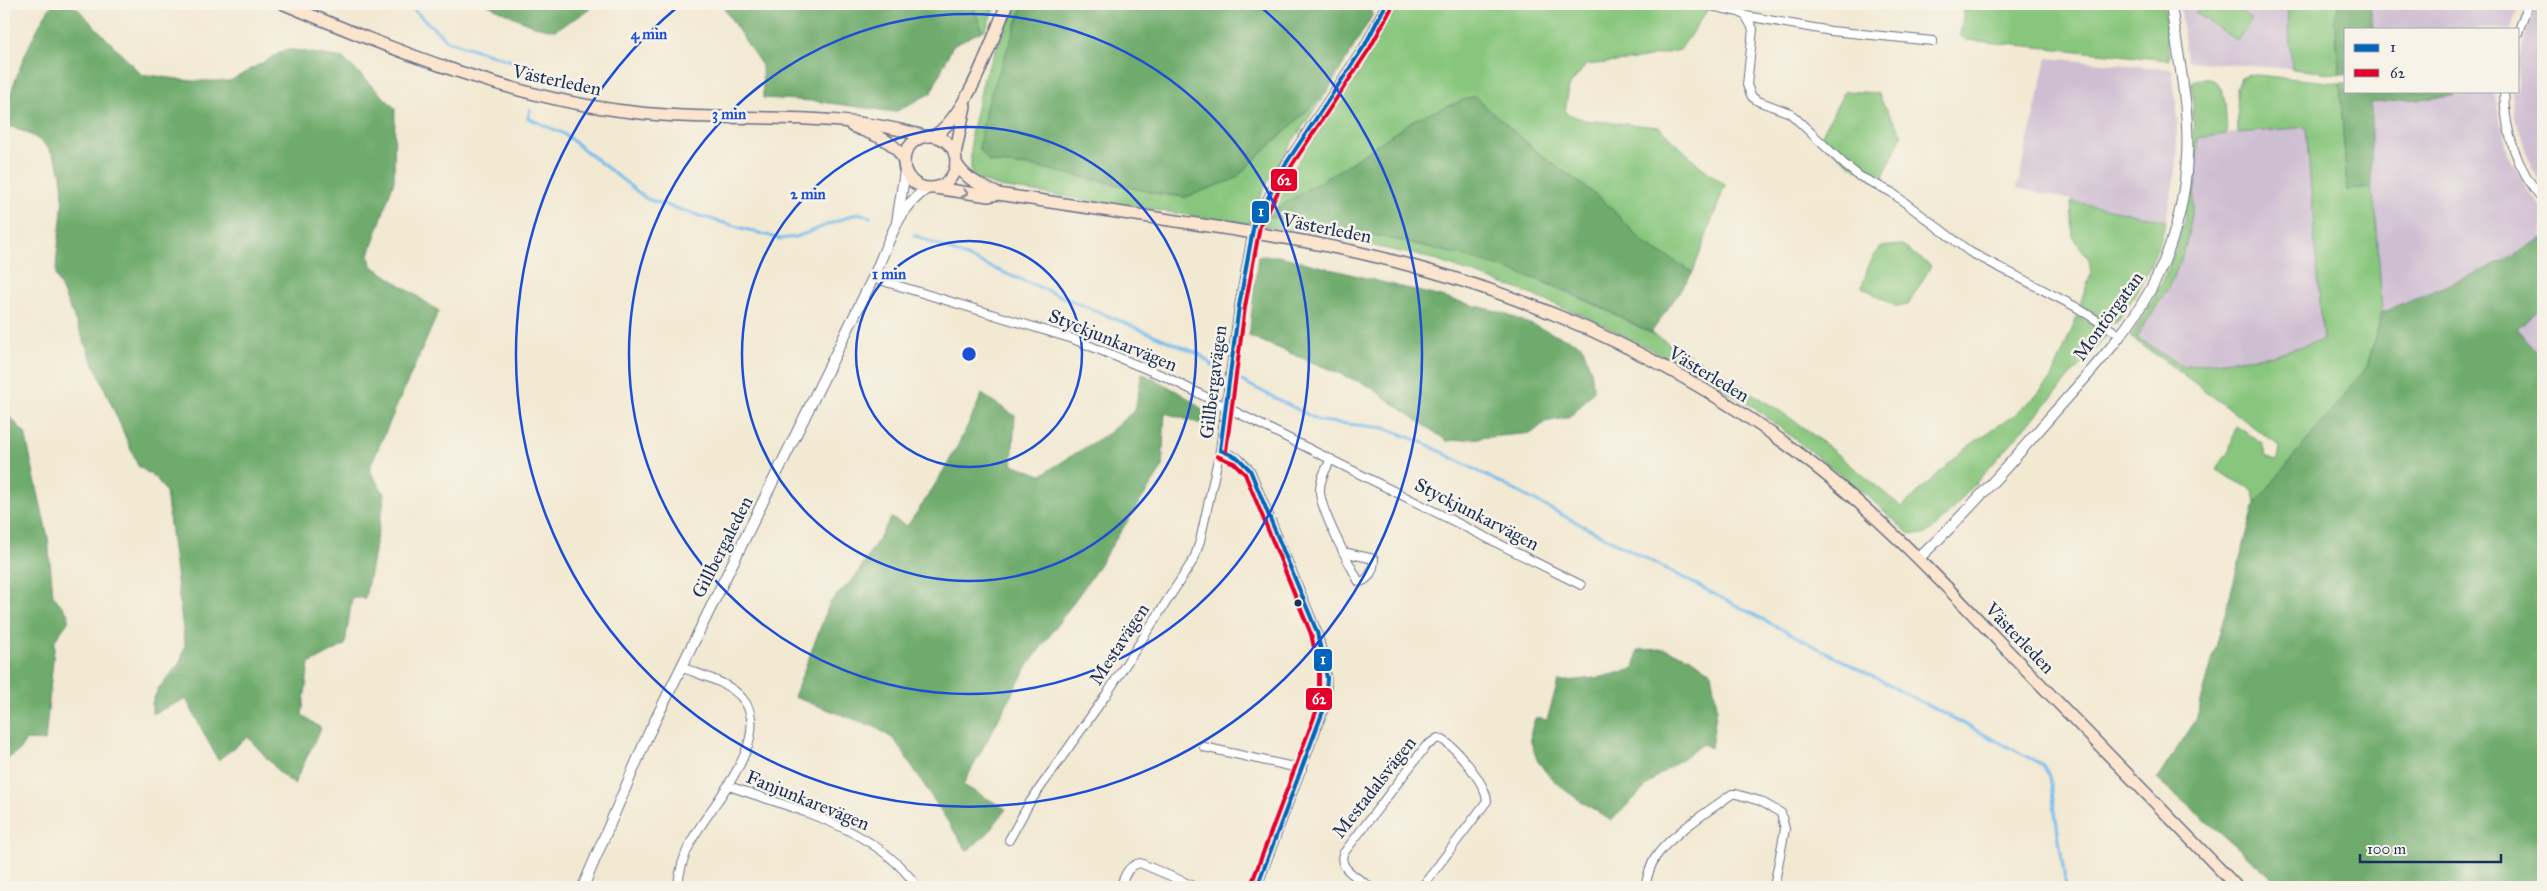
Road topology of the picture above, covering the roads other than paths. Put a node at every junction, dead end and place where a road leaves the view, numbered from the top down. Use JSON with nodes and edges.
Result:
{"nodes":[{"id":1,"x":284,"y":4,"type":"edge"},
{"id":2,"x":1007,"y":4,"type":"edge"},
{"id":3,"x":1386,"y":4,"type":"edge"},
{"id":4,"x":1702,"y":4,"type":"edge"},
{"id":5,"x":2171,"y":4,"type":"edge"},
{"id":6,"x":2528,"y":4,"type":"edge"},
{"id":7,"x":1746,"y":16,"type":"junction"},
{"id":8,"x":2520,"y":28,"type":"edge"},
{"id":9,"x":1933,"y":41,"type":"dead end"},
{"id":10,"x":2504,"y":92,"type":"edge"},
{"id":11,"x":967,"y":95,"type":"junction"},
{"id":12,"x":836,"y":120,"type":"junction"},
{"id":13,"x":929,"y":136,"type":"junction"},
{"id":14,"x":956,"y":159,"type":"junction"},
{"id":15,"x":905,"y":166,"type":"junction"},
{"id":16,"x":930,"y":188,"type":"junction"},
{"id":17,"x":998,"y":194,"type":"junction"},
{"id":18,"x":2543,"y":200,"type":"edge"},
{"id":19,"x":897,"y":224,"type":"junction"},
{"id":20,"x":873,"y":278,"type":"junction"},
{"id":21,"x":2120,"y":335,"type":"junction"},
{"id":22,"x":1224,"y":407,"type":"junction"},
{"id":23,"x":1220,"y":450,"type":"junction"},
{"id":24,"x":1331,"y":459,"type":"junction"},
{"id":25,"x":1343,"y":552,"type":"junction"},
{"id":26,"x":1919,"y":558,"type":"junction"},
{"id":27,"x":1581,"y":585,"type":"dead end"},
{"id":28,"x":681,"y":667,"type":"junction"},
{"id":29,"x":1204,"y":747,"type":"dead end"},
{"id":30,"x":1302,"y":769,"type":"junction"},
{"id":31,"x":729,"y":786,"type":"junction"},
{"id":32,"x":1009,"y":840,"type":"dead end"},
{"id":33,"x":583,"y":887,"type":"edge"},
{"id":34,"x":678,"y":887,"type":"edge"},
{"id":35,"x":917,"y":887,"type":"edge"},
{"id":36,"x":1120,"y":887,"type":"edge"},
{"id":37,"x":1196,"y":887,"type":"edge"},
{"id":38,"x":1257,"y":887,"type":"edge"},
{"id":39,"x":1370,"y":887,"type":"edge"},
{"id":40,"x":1422,"y":887,"type":"edge"},
{"id":41,"x":1646,"y":887,"type":"edge"},
{"id":42,"x":1774,"y":887,"type":"edge"},
{"id":43,"x":2237,"y":887,"type":"edge"}],
"edges":[{"from":1,"to":12,"type":"main road","name":"Västerleden"},
{"from":2,"to":11,"type":"main road"},
{"from":3,"to":22,"type":"street","name":"Gillbergavägen"},
{"from":4,"to":7,"type":"street"},
{"from":5,"to":21,"type":"street","name":"Montörgatan"},
{"from":6,"to":8,"type":"street"},
{"from":7,"to":9,"type":"street"},
{"from":7,"to":21,"type":"street"},
{"from":10,"to":18,"type":"street"},
{"from":11,"to":13,"type":"main road"},
{"from":11,"to":14,"type":"main road"},
{"from":12,"to":13,"type":"main road","name":"Västerleden"},
{"from":12,"to":15,"type":"main road","name":"Västerleden"},
{"from":13,"to":14,"type":"main road"},
{"from":13,"to":15,"type":"main road"},
{"from":14,"to":16,"type":"main road"},
{"from":14,"to":17,"type":"main road","name":"Västerleden"},
{"from":15,"to":16,"type":"main road"},
{"from":15,"to":19,"type":"street","name":"Gillbergaleden"},
{"from":16,"to":17,"type":"main road","name":"Västerleden","one_way":true},
{"from":16,"to":19,"type":"street","name":"Gillbergaleden"},
{"from":17,"to":26,"type":"main road","name":"Västerleden","bridge":true},
{"from":19,"to":20,"type":"street","name":"Gillbergaleden"},
{"from":20,"to":22,"type":"street","name":"Styckjunkarvägen"},
{"from":20,"to":28,"type":"street","name":"Gillbergaleden"},
{"from":21,"to":26,"type":"street","name":"Montörgatan"},
{"from":22,"to":23,"type":"street","name":"Gillbergavägen"},
{"from":22,"to":24,"type":"street","name":"Styckjunkarvägen"},
{"from":23,"to":30,"type":"street","name":"Gillbergavägen"},
{"from":23,"to":32,"type":"street","name":"Mestavägen"},
{"from":24,"to":25,"type":"street"},
{"from":24,"to":27,"type":"street","name":"Styckjunkarvägen"},
{"from":25,"to":25,"type":"street"},
{"from":26,"to":43,"type":"main road","name":"Västerleden"},
{"from":28,"to":31,"type":"street","name":"Fanjunkarevägen"},
{"from":28,"to":33,"type":"street","name":"Gillbergaleden"},
{"from":29,"to":30,"type":"street"},
{"from":30,"to":38,"type":"street","name":"Gillbergavägen"},
{"from":31,"to":34,"type":"street","name":"Fanjunkarevägen"},
{"from":31,"to":35,"type":"street","name":"Fanjunkarevägen"},
{"from":36,"to":37,"type":"street"},
{"from":39,"to":40,"type":"street","name":"Mestadalsvägen"},
{"from":41,"to":42,"type":"street"}]}
